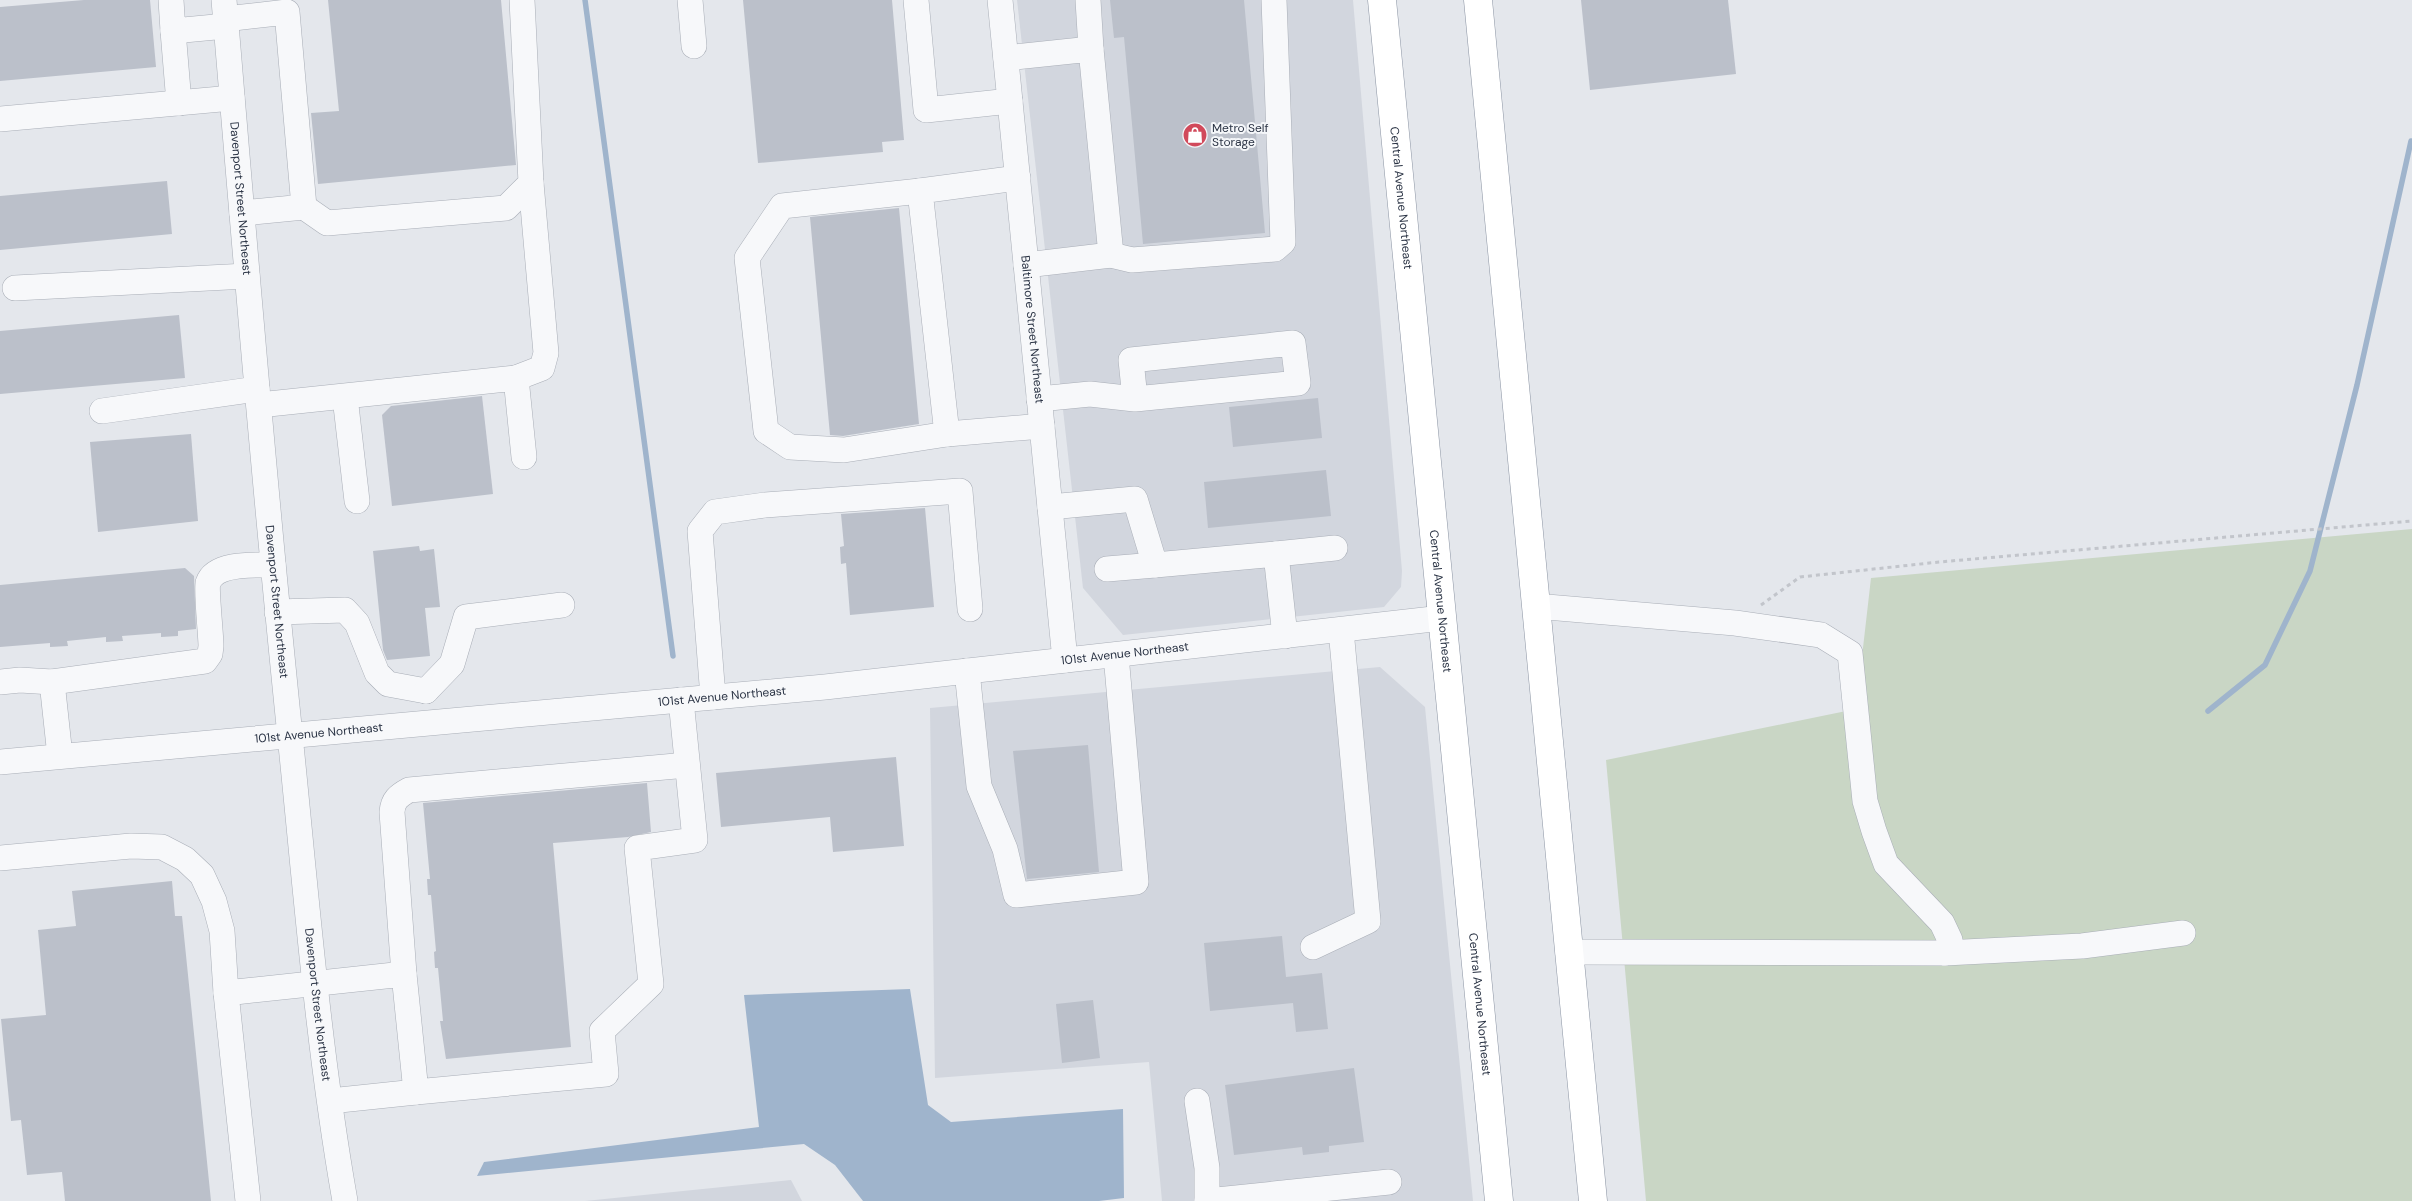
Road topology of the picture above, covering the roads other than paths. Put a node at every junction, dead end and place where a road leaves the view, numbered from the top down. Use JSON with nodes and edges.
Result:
{"nodes":[{"id":1,"x":171,"y":0,"type":"edge"},
{"id":2,"x":522,"y":0,"type":"edge"},
{"id":3,"x":690,"y":0,"type":"edge"},
{"id":4,"x":916,"y":0,"type":"edge"},
{"id":5,"x":1000,"y":0,"type":"edge"},
{"id":6,"x":1088,"y":0,"type":"edge"},
{"id":7,"x":1274,"y":0,"type":"edge"},
{"id":8,"x":1382,"y":0,"type":"edge"},
{"id":9,"x":1478,"y":0,"type":"edge"},
{"id":10,"x":225,"y":15,"type":"edge"},
{"id":11,"x":173,"y":31,"type":"junction"},
{"id":12,"x":694,"y":46,"type":"dead end"},
{"id":13,"x":1091,"y":49,"type":"junction"},
{"id":14,"x":1006,"y":58,"type":"junction"},
{"id":15,"x":232,"y":98,"type":"junction"},
{"id":16,"x":1010,"y":101,"type":"junction"},
{"id":17,"x":179,"y":103,"type":"junction"},
{"id":18,"x":0,"y":119,"type":"edge"},
{"id":19,"x":1018,"y":178,"type":"junction"},
{"id":20,"x":531,"y":183,"type":"junction"},
{"id":21,"x":920,"y":191,"type":"junction"},
{"id":22,"x":304,"y":207,"type":"junction"},
{"id":23,"x":242,"y":214,"type":"junction"},
{"id":24,"x":1111,"y":256,"type":"junction"},
{"id":25,"x":1026,"y":265,"type":"junction"},
{"id":26,"x":247,"y":276,"type":"junction"},
{"id":27,"x":15,"y":288,"type":"dead end"},
{"id":28,"x":516,"y":378,"type":"junction"},
{"id":29,"x":258,"y":397,"type":"junction"},
{"id":30,"x":345,"y":397,"type":"junction"},
{"id":31,"x":1135,"y":398,"type":"junction"},
{"id":32,"x":1039,"y":399,"type":"junction"},
{"id":33,"x":102,"y":411,"type":"dead end"},
{"id":34,"x":1042,"y":426,"type":"junction"},
{"id":35,"x":947,"y":434,"type":"junction"},
{"id":36,"x":524,"y":457,"type":"dead end"},
{"id":37,"x":357,"y":501,"type":"dead end"},
{"id":38,"x":1050,"y":507,"type":"junction"},
{"id":39,"x":1335,"y":548,"type":"dead end"},
{"id":40,"x":1276,"y":554,"type":"junction"},
{"id":41,"x":273,"y":565,"type":"junction"},
{"id":42,"x":1155,"y":565,"type":"junction"},
{"id":43,"x":1107,"y":570,"type":"dead end"},
{"id":44,"x":562,"y":605,"type":"dead end"},
{"id":45,"x":1535,"y":606,"type":"junction"},
{"id":46,"x":970,"y":609,"type":"dead end"},
{"id":47,"x":277,"y":612,"type":"junction"},
{"id":48,"x":1442,"y":618,"type":"junction"},
{"id":49,"x":1341,"y":630,"type":"junction"},
{"id":50,"x":1285,"y":636,"type":"junction"},
{"id":51,"x":1116,"y":655,"type":"junction"},
{"id":52,"x":1065,"y":660,"type":"junction"},
{"id":53,"x":967,"y":671,"type":"junction"},
{"id":54,"x":0,"y":682,"type":"edge"},
{"id":55,"x":52,"y":682,"type":"junction"},
{"id":56,"x":426,"y":691,"type":"junction"},
{"id":57,"x":713,"y":697,"type":"junction"},
{"id":58,"x":681,"y":700,"type":"junction"},
{"id":59,"x":430,"y":723,"type":"junction"},
{"id":60,"x":290,"y":736,"type":"junction"},
{"id":61,"x":60,"y":756,"type":"junction"},
{"id":62,"x":0,"y":762,"type":"edge"},
{"id":63,"x":687,"y":764,"type":"junction"},
{"id":64,"x":0,"y":858,"type":"edge"},
{"id":65,"x":2183,"y":932,"type":"dead end"},
{"id":66,"x":1313,"y":946,"type":"dead end"},
{"id":67,"x":1568,"y":952,"type":"junction"},
{"id":68,"x":1946,"y":953,"type":"junction"},
{"id":69,"x":404,"y":974,"type":"junction"},
{"id":70,"x":316,"y":984,"type":"junction"},
{"id":71,"x":226,"y":993,"type":"junction"},
{"id":72,"x":416,"y":1092,"type":"junction"},
{"id":73,"x":330,"y":1101,"type":"junction"},
{"id":74,"x":1197,"y":1101,"type":"dead end"},
{"id":75,"x":1389,"y":1182,"type":"dead end"},
{"id":76,"x":248,"y":1201,"type":"edge"},
{"id":77,"x":345,"y":1201,"type":"edge"},
{"id":78,"x":1207,"y":1201,"type":"edge"},
{"id":79,"x":1499,"y":1201,"type":"edge"},
{"id":80,"x":1593,"y":1201,"type":"edge"}],
"edges":[{"from":1,"to":11,"type":"street"},
{"from":2,"to":20,"type":"street"},
{"from":3,"to":12,"type":"street"},
{"from":4,"to":16,"type":"street"},
{"from":5,"to":14,"type":"street","name":"Baltimore Street Northeast"},
{"from":6,"to":13,"type":"street"},
{"from":7,"to":24,"type":"street"},
{"from":8,"to":48,"type":"highway","name":"Central Avenue Northeast"},
{"from":9,"to":45,"type":"highway"},
{"from":10,"to":11,"type":"street"},
{"from":10,"to":15,"type":"street","name":"Davenport Street Northeast"},
{"from":10,"to":22,"type":"street"},
{"from":11,"to":17,"type":"street"},
{"from":13,"to":14,"type":"street"},
{"from":13,"to":24,"type":"street"},
{"from":14,"to":16,"type":"street","name":"Baltimore Street Northeast"},
{"from":15,"to":17,"type":"street"},
{"from":15,"to":23,"type":"street","name":"Davenport Street Northeast"},
{"from":16,"to":19,"type":"street","name":"Baltimore Street Northeast"},
{"from":17,"to":18,"type":"street"},
{"from":19,"to":21,"type":"street"},
{"from":19,"to":25,"type":"street","name":"Baltimore Street Northeast"},
{"from":20,"to":22,"type":"street"},
{"from":20,"to":28,"type":"street"},
{"from":21,"to":35,"type":"street"},
{"from":21,"to":35,"type":"street"},
{"from":22,"to":23,"type":"street"},
{"from":23,"to":26,"type":"street","name":"Davenport Street Northeast"},
{"from":24,"to":25,"type":"street"},
{"from":25,"to":32,"type":"street","name":"Baltimore Street Northeast"},
{"from":26,"to":27,"type":"street"},
{"from":26,"to":29,"type":"street","name":"Davenport Street Northeast"},
{"from":28,"to":30,"type":"street"},
{"from":28,"to":36,"type":"street"},
{"from":29,"to":30,"type":"street"},
{"from":29,"to":33,"type":"street"},
{"from":29,"to":41,"type":"street","name":"Davenport Street Northeast"},
{"from":30,"to":37,"type":"street"},
{"from":31,"to":31,"type":"street"},
{"from":31,"to":32,"type":"street"},
{"from":32,"to":34,"type":"street","name":"Baltimore Street Northeast"},
{"from":34,"to":35,"type":"street"},
{"from":34,"to":38,"type":"street","name":"Baltimore Street Northeast"},
{"from":38,"to":42,"type":"street"},
{"from":38,"to":52,"type":"street","name":"Baltimore Street Northeast"},
{"from":39,"to":40,"type":"street"},
{"from":40,"to":42,"type":"street"},
{"from":40,"to":50,"type":"street"},
{"from":41,"to":47,"type":"street","name":"Davenport Street Northeast"},
{"from":41,"to":55,"type":"street"},
{"from":42,"to":43,"type":"street"},
{"from":44,"to":56,"type":"street"},
{"from":45,"to":67,"type":"highway"},
{"from":45,"to":68,"type":"street"},
{"from":46,"to":57,"type":"street"},
{"from":47,"to":56,"type":"street"},
{"from":47,"to":60,"type":"street","name":"Davenport Street Northeast"},
{"from":48,"to":49,"type":"street","name":"101st Avenue Northeast"},
{"from":48,"to":79,"type":"highway","name":"Central Avenue Northeast"},
{"from":49,"to":50,"type":"street","name":"101st Avenue Northeast"},
{"from":49,"to":66,"type":"street"},
{"from":50,"to":51,"type":"street","name":"101st Avenue Northeast"},
{"from":51,"to":52,"type":"street","name":"101st Avenue Northeast"},
{"from":51,"to":53,"type":"street"},
{"from":52,"to":53,"type":"street","name":"101st Avenue Northeast"},
{"from":53,"to":57,"type":"street","name":"101st Avenue Northeast"},
{"from":54,"to":55,"type":"street"},
{"from":55,"to":61,"type":"street"},
{"from":56,"to":59,"type":"street"},
{"from":57,"to":58,"type":"street","name":"101st Avenue Northeast"},
{"from":58,"to":59,"type":"street","name":"101st Avenue Northeast"},
{"from":58,"to":63,"type":"street"},
{"from":59,"to":60,"type":"street","name":"101st Avenue Northeast"},
{"from":60,"to":61,"type":"street","name":"101st Avenue Northeast"},
{"from":60,"to":70,"type":"street","name":"Davenport Street Northeast"},
{"from":61,"to":62,"type":"street","name":"101st Avenue Northeast"},
{"from":63,"to":69,"type":"street"},
{"from":63,"to":72,"type":"street"},
{"from":64,"to":71,"type":"street"},
{"from":65,"to":68,"type":"street"},
{"from":67,"to":68,"type":"street"},
{"from":67,"to":80,"type":"highway"},
{"from":69,"to":70,"type":"street"},
{"from":69,"to":72,"type":"street"},
{"from":70,"to":71,"type":"street"},
{"from":70,"to":73,"type":"street","name":"Davenport Street Northeast"},
{"from":71,"to":76,"type":"street"},
{"from":72,"to":73,"type":"street"},
{"from":73,"to":77,"type":"street","name":"Davenport Street Northeast"},
{"from":74,"to":78,"type":"street"},
{"from":75,"to":78,"type":"street"}]}
